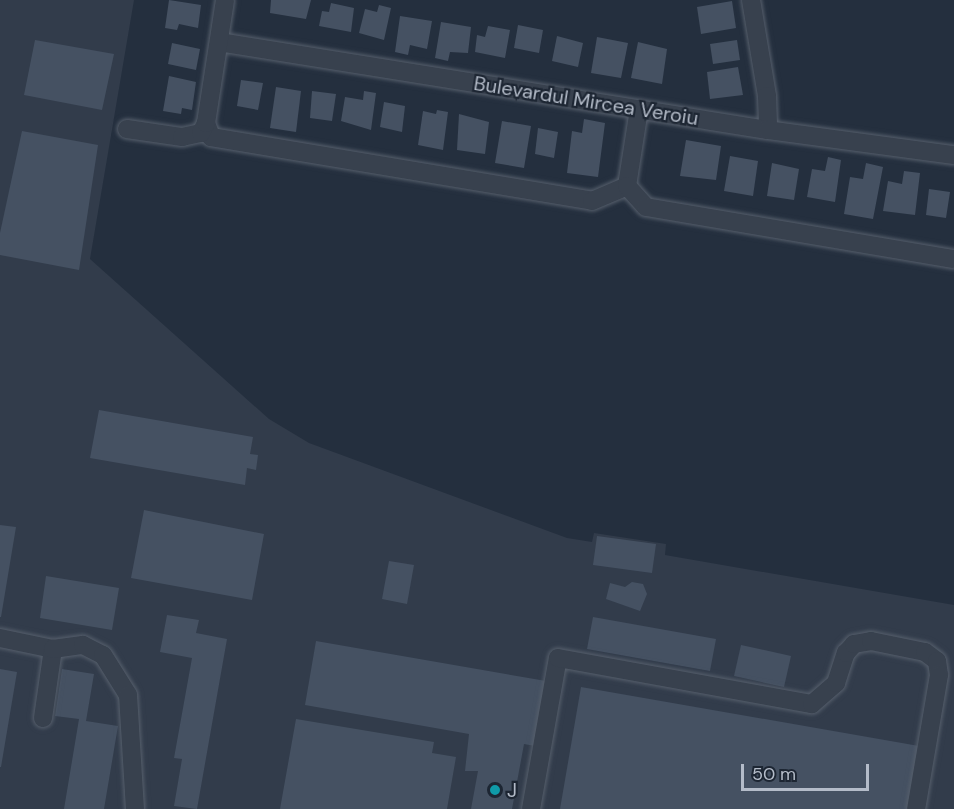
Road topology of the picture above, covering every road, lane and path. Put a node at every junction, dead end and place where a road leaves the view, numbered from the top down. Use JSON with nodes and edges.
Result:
{"nodes":[{"id":1,"x":225,"y":0,"type":"edge"},
{"id":2,"x":752,"y":0,"type":"edge"},
{"id":3,"x":219,"y":42,"type":"junction"},
{"id":4,"x":639,"y":109,"type":"junction"},
{"id":5,"x":206,"y":123,"type":"junction"},
{"id":6,"x":127,"y":129,"type":"dead end"},
{"id":7,"x":768,"y":130,"type":"junction"},
{"id":8,"x":954,"y":154,"type":"edge"},
{"id":9,"x":627,"y":186,"type":"junction"},
{"id":10,"x":954,"y":259,"type":"edge"},
{"id":11,"x":0,"y":638,"type":"edge"},
{"id":12,"x":53,"y":649,"type":"junction"},
{"id":13,"x":43,"y":718,"type":"dead end"},
{"id":14,"x":135,"y":809,"type":"edge"},
{"id":15,"x":531,"y":809,"type":"edge"},
{"id":16,"x":916,"y":809,"type":"edge"}],
"edges":[{"from":1,"to":3,"type":"street"},
{"from":2,"to":7,"type":"street"},
{"from":3,"to":4,"type":"street","name":"Bulevardul Mircea Veroiu"},
{"from":3,"to":5,"type":"street"},
{"from":4,"to":7,"type":"street","name":"Bulevardul Mircea Veroiu"},
{"from":4,"to":9,"type":"street"},
{"from":5,"to":6,"type":"street"},
{"from":5,"to":9,"type":"street"},
{"from":7,"to":8,"type":"street","name":"Bulevardul Mircea Veroiu"},
{"from":9,"to":10,"type":"street"},
{"from":11,"to":12,"type":"street"},
{"from":12,"to":13,"type":"street"},
{"from":12,"to":14,"type":"street"},
{"from":15,"to":16,"type":"street"}]}
